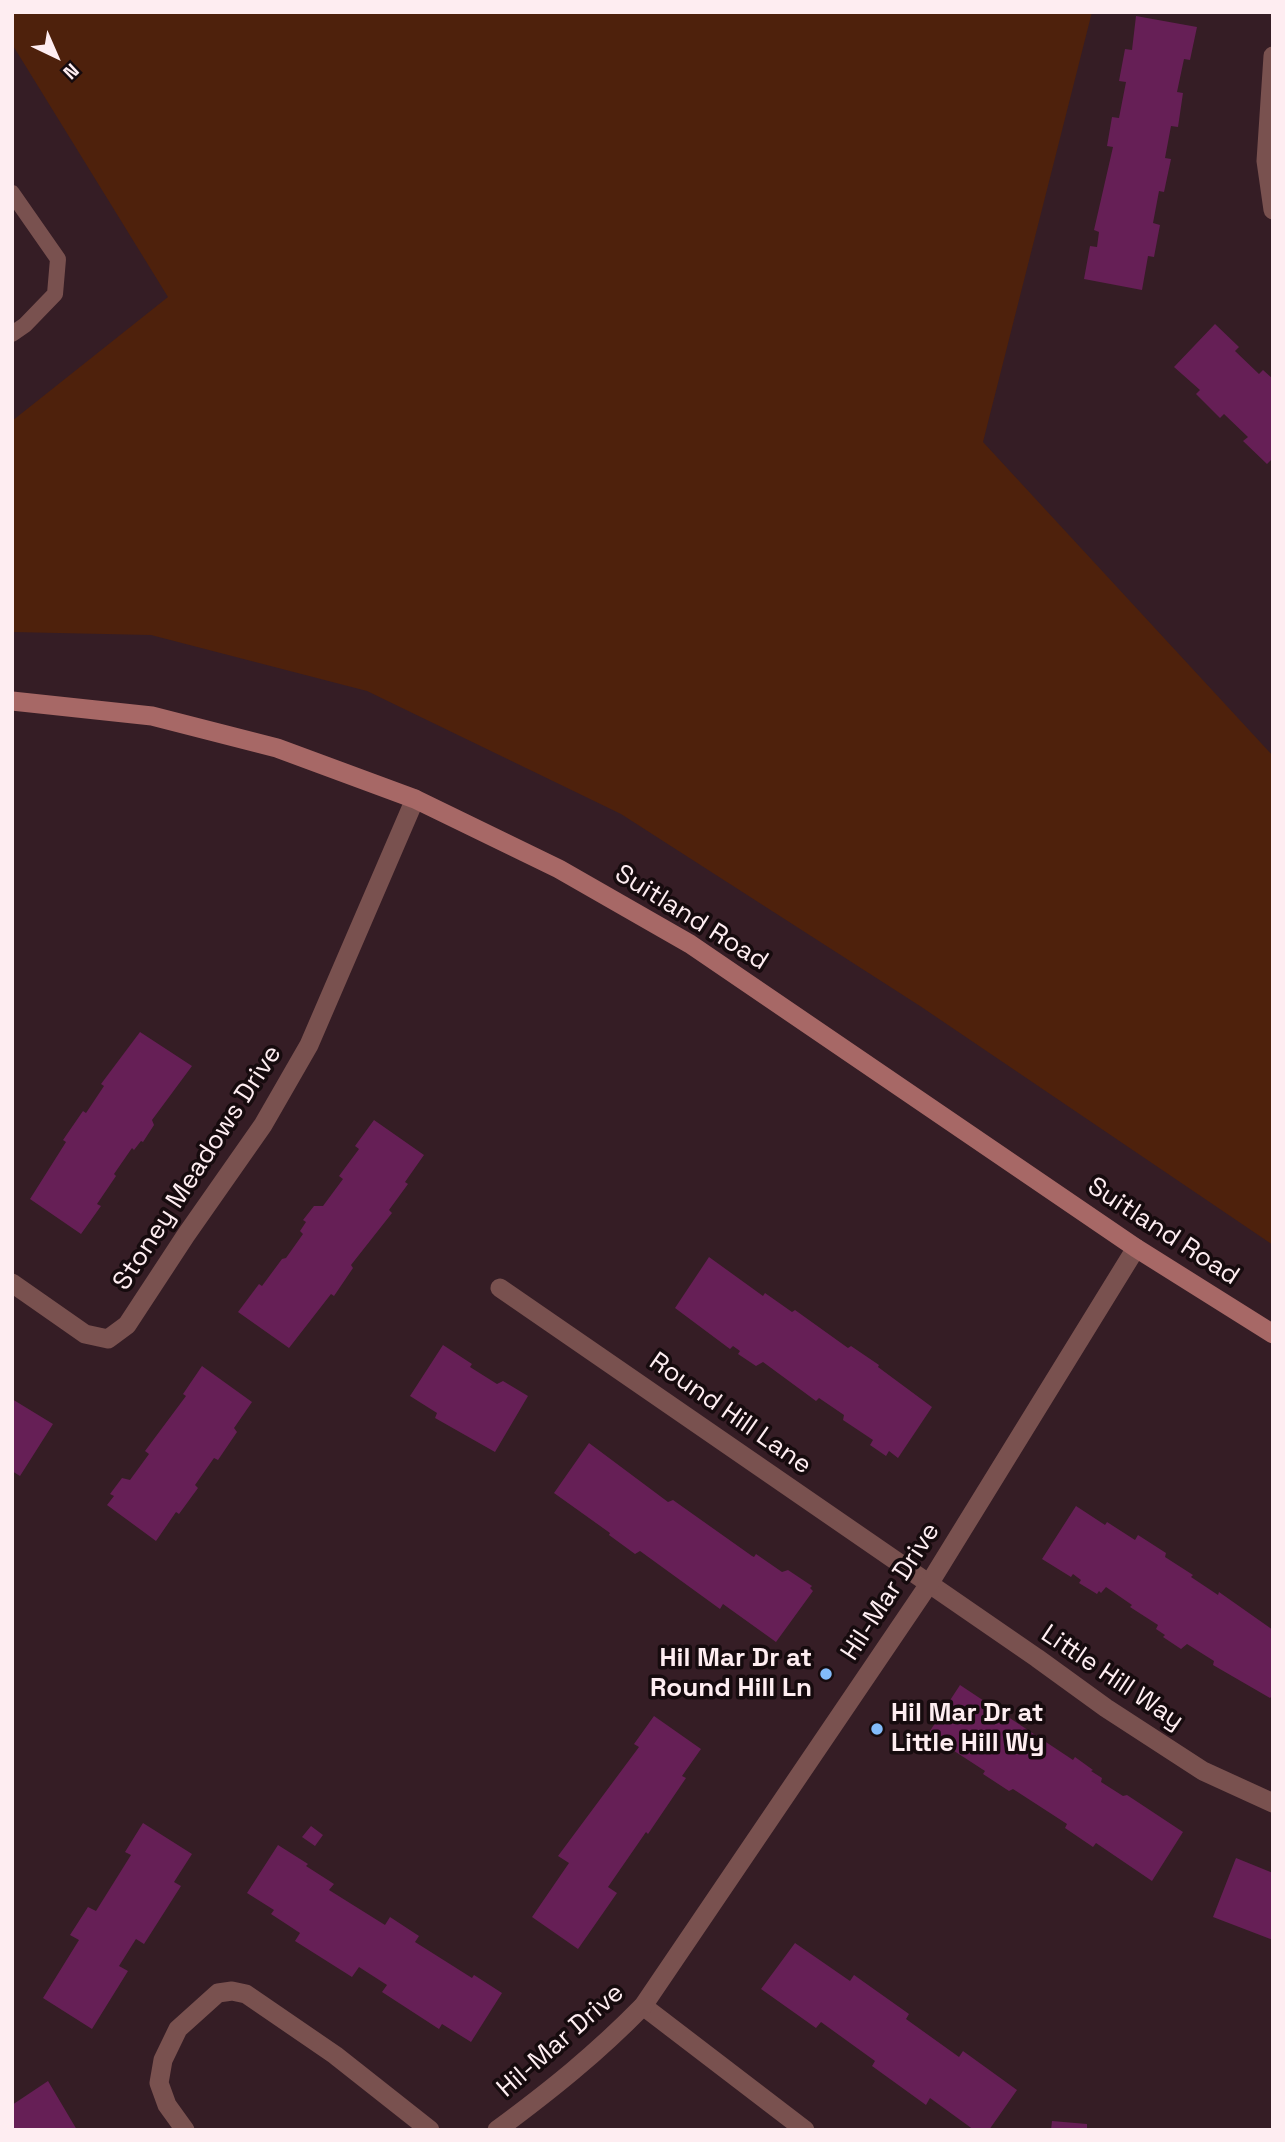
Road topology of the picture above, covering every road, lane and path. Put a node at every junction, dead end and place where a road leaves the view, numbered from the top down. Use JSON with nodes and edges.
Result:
{"nodes":[{"id":1,"x":1273,"y":56,"type":"edge"},
{"id":2,"x":12,"y":193,"type":"edge"},
{"id":3,"x":1273,"y":210,"type":"edge"},
{"id":4,"x":12,"y":334,"type":"edge"},
{"id":5,"x":12,"y":701,"type":"edge"},
{"id":6,"x":415,"y":799,"type":"junction"},
{"id":7,"x":1136,"y":1248,"type":"junction"},
{"id":8,"x":12,"y":1283,"type":"edge"},
{"id":9,"x":500,"y":1288,"type":"dead end"},
{"id":10,"x":1273,"y":1334,"type":"edge"},
{"id":11,"x":929,"y":1584,"type":"junction"},
{"id":12,"x":1273,"y":1803,"type":"edge"},
{"id":13,"x":643,"y":2006,"type":"junction"},
{"id":14,"x":186,"y":2130,"type":"edge"},
{"id":15,"x":430,"y":2130,"type":"edge"},
{"id":16,"x":497,"y":2130,"type":"edge"},
{"id":17,"x":805,"y":2130,"type":"edge"}],
"edges":[{"from":1,"to":3,"type":"street"},
{"from":2,"to":4,"type":"lane"},
{"from":5,"to":6,"type":"main road","name":"Suitland Road"},
{"from":6,"to":7,"type":"main road","name":"Suitland Road"},
{"from":6,"to":8,"type":"street","name":"Stoney Meadows Drive"},
{"from":7,"to":10,"type":"main road","name":"Suitland Road"},
{"from":7,"to":11,"type":"street","name":"Hil-Mar Drive"},
{"from":9,"to":11,"type":"street","name":"Round Hill Lane"},
{"from":11,"to":12,"type":"street","name":"Little Hill Way"},
{"from":11,"to":13,"type":"street","name":"Hil-Mar Drive"},
{"from":13,"to":16,"type":"street","name":"Hil-Mar Drive"},
{"from":13,"to":17,"type":"street"},
{"from":14,"to":15,"type":"street"}]}
